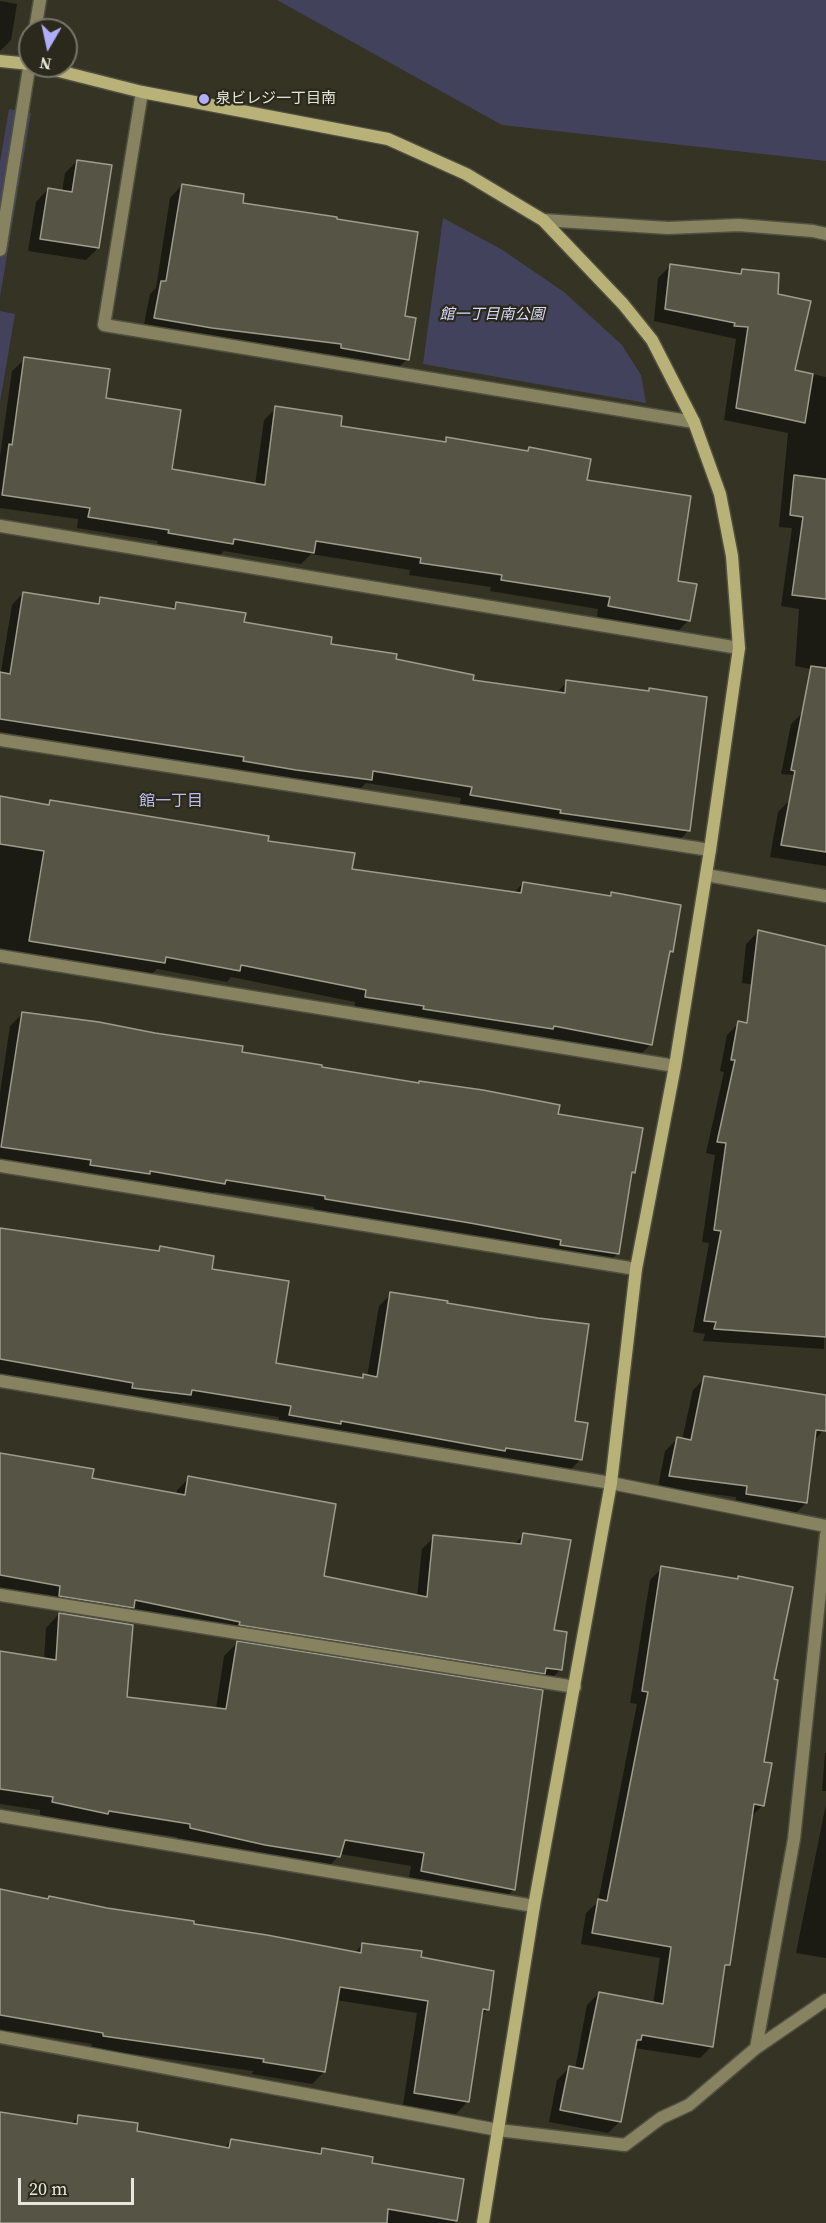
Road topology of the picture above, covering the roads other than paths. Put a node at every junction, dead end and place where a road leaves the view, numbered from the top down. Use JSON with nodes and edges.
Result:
{"nodes":[{"id":1,"x":40,"y":0,"type":"edge"},
{"id":2,"x":37,"y":18,"type":"edge"},
{"id":3,"x":0,"y":61,"type":"edge"},
{"id":4,"x":18,"y":62,"type":"edge"},
{"id":5,"x":78,"y":76,"type":"edge"},
{"id":6,"x":28,"y":78,"type":"edge"},
{"id":7,"x":142,"y":92,"type":"junction"},
{"id":8,"x":543,"y":220,"type":"junction"},
{"id":9,"x":826,"y":234,"type":"edge"},
{"id":10,"x":0,"y":250,"type":"edge"},
{"id":11,"x":694,"y":422,"type":"junction"},
{"id":12,"x":0,"y":526,"type":"edge"},
{"id":13,"x":739,"y":648,"type":"junction"},
{"id":14,"x":0,"y":740,"type":"edge"},
{"id":15,"x":710,"y":850,"type":"junction"},
{"id":16,"x":706,"y":875,"type":"junction"},
{"id":17,"x":826,"y":896,"type":"edge"},
{"id":18,"x":0,"y":956,"type":"edge"},
{"id":19,"x":675,"y":1066,"type":"junction"},
{"id":20,"x":0,"y":1166,"type":"edge"},
{"id":21,"x":636,"y":1269,"type":"junction"},
{"id":22,"x":0,"y":1381,"type":"edge"},
{"id":23,"x":610,"y":1483,"type":"junction"},
{"id":24,"x":826,"y":1526,"type":"edge"},
{"id":25,"x":826,"y":1535,"type":"edge"},
{"id":26,"x":0,"y":1595,"type":"edge"},
{"id":27,"x":575,"y":1687,"type":"junction"},
{"id":28,"x":0,"y":1816,"type":"edge"},
{"id":29,"x":534,"y":1906,"type":"junction"},
{"id":30,"x":826,"y":2000,"type":"edge"},
{"id":31,"x":0,"y":2037,"type":"edge"},
{"id":32,"x":756,"y":2048,"type":"junction"},
{"id":33,"x":498,"y":2130,"type":"junction"},
{"id":34,"x":483,"y":2223,"type":"edge"}],
"edges":[{"from":1,"to":2,"type":"street"},
{"from":3,"to":4,"type":"street"},
{"from":5,"to":7,"type":"street"},
{"from":6,"to":10,"type":"street"},
{"from":7,"to":8,"type":"street"},
{"from":7,"to":11,"type":"street"},
{"from":8,"to":9,"type":"street"},
{"from":8,"to":11,"type":"street"},
{"from":11,"to":13,"type":"street"},
{"from":12,"to":13,"type":"street"},
{"from":13,"to":15,"type":"street"},
{"from":14,"to":15,"type":"street"},
{"from":15,"to":16,"type":"street"},
{"from":16,"to":17,"type":"street"},
{"from":16,"to":19,"type":"street"},
{"from":18,"to":19,"type":"street"},
{"from":19,"to":21,"type":"street"},
{"from":20,"to":21,"type":"street"},
{"from":21,"to":23,"type":"street"},
{"from":22,"to":23,"type":"street"},
{"from":23,"to":24,"type":"street"},
{"from":23,"to":27,"type":"street"},
{"from":25,"to":32,"type":"street"},
{"from":26,"to":27,"type":"street"},
{"from":27,"to":29,"type":"street"},
{"from":28,"to":29,"type":"street"},
{"from":29,"to":33,"type":"street"},
{"from":30,"to":32,"type":"street"},
{"from":31,"to":33,"type":"street"},
{"from":32,"to":33,"type":"street"},
{"from":33,"to":34,"type":"street"}]}
